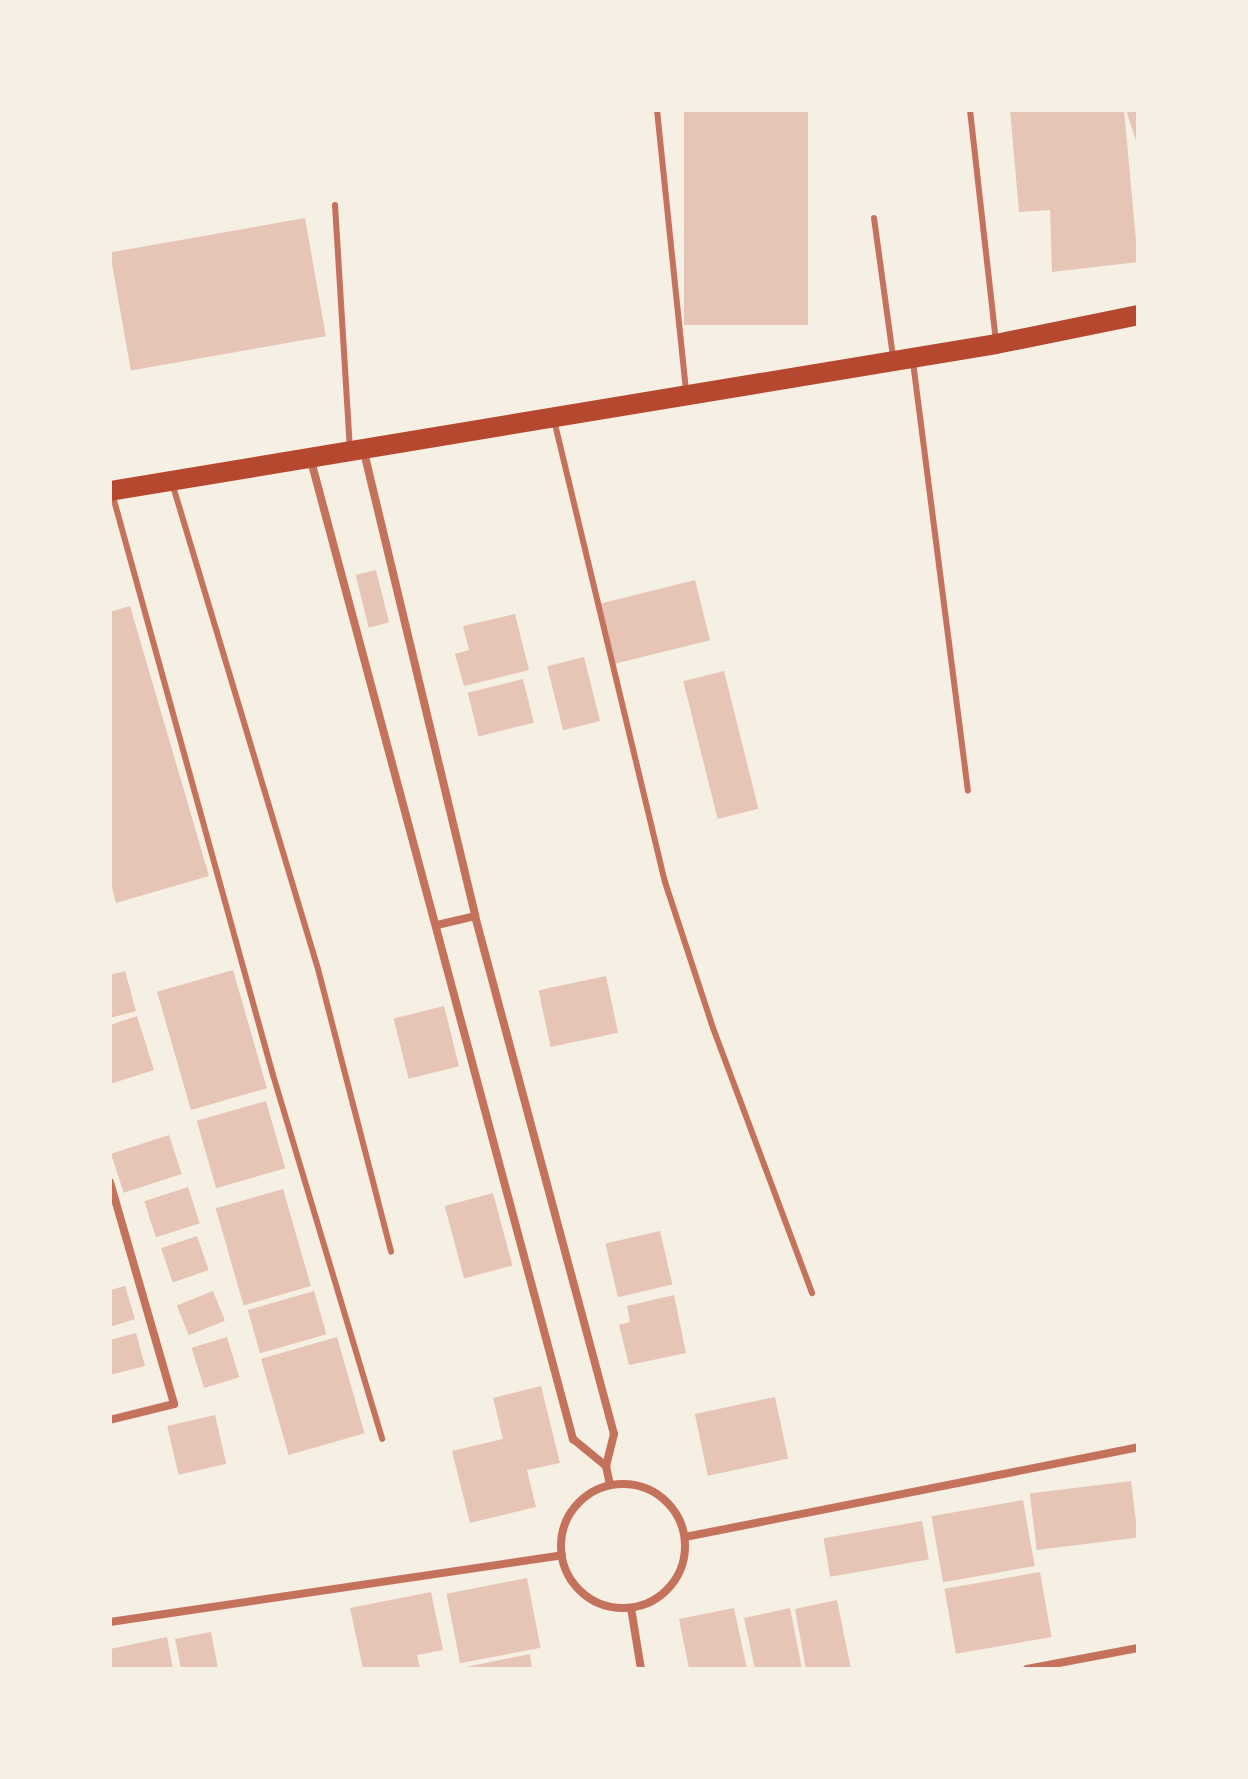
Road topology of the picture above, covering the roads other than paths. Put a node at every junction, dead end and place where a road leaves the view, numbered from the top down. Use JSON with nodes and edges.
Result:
{"nodes":[{"id":1,"x":657,"y":110,"type":"edge"},
{"id":2,"x":970,"y":110,"type":"edge"},
{"id":3,"x":335,"y":205,"type":"dead end"},
{"id":4,"x":874,"y":218,"type":"dead end"},
{"id":5,"x":1138,"y":315,"type":"edge"},
{"id":6,"x":996,"y":344,"type":"junction"},
{"id":7,"x":903,"y":360,"type":"junction"},
{"id":8,"x":686,"y":396,"type":"junction"},
{"id":9,"x":554,"y":417,"type":"junction"},
{"id":10,"x":356,"y":449,"type":"junction"},
{"id":11,"x":310,"y":456,"type":"junction"},
{"id":12,"x":171,"y":480,"type":"junction"},
{"id":13,"x":111,"y":491,"type":"edge"},
{"id":14,"x":968,"y":790,"type":"dead end"},
{"id":15,"x":475,"y":916,"type":"junction"},
{"id":16,"x":437,"y":925,"type":"junction"},
{"id":17,"x":110,"y":1182,"type":"edge"},
{"id":18,"x":114,"y":1214,"type":"edge"},
{"id":19,"x":391,"y":1252,"type":"dead end"},
{"id":20,"x":812,"y":1293,"type":"dead end"},
{"id":21,"x":110,"y":1420,"type":"edge"},
{"id":22,"x":382,"y":1439,"type":"dead end"},
{"id":23,"x":1138,"y":1447,"type":"edge"},
{"id":24,"x":606,"y":1466,"type":"junction"},
{"id":25,"x":610,"y":1485,"type":"junction"},
{"id":26,"x":685,"y":1537,"type":"junction"},
{"id":27,"x":562,"y":1555,"type":"junction"},
{"id":28,"x":631,"y":1608,"type":"junction"},
{"id":29,"x":110,"y":1622,"type":"edge"},
{"id":30,"x":1138,"y":1648,"type":"edge"},
{"id":31,"x":641,"y":1669,"type":"edge"},
{"id":32,"x":1027,"y":1669,"type":"edge"}],
"edges":[{"from":1,"to":8,"type":"lane"},
{"from":2,"to":6,"type":"lane"},
{"from":3,"to":10,"type":"lane"},
{"from":4,"to":7,"type":"lane"},
{"from":5,"to":6,"type":"main road"},
{"from":6,"to":7,"type":"main road"},
{"from":7,"to":8,"type":"main road"},
{"from":7,"to":14,"type":"lane"},
{"from":8,"to":9,"type":"main road"},
{"from":9,"to":10,"type":"main road"},
{"from":9,"to":20,"type":"lane"},
{"from":10,"to":11,"type":"main road"},
{"from":10,"to":15,"type":"street"},
{"from":11,"to":12,"type":"main road"},
{"from":11,"to":16,"type":"street"},
{"from":12,"to":13,"type":"main road"},
{"from":12,"to":19,"type":"lane"},
{"from":13,"to":22,"type":"lane"},
{"from":15,"to":16,"type":"street"},
{"from":15,"to":24,"type":"street"},
{"from":16,"to":24,"type":"street"},
{"from":17,"to":18,"type":"street"},
{"from":18,"to":21,"type":"street"},
{"from":23,"to":26,"type":"street"},
{"from":24,"to":25,"type":"street"},
{"from":25,"to":26,"type":"street"},
{"from":25,"to":27,"type":"street"},
{"from":26,"to":28,"type":"street"},
{"from":27,"to":28,"type":"street"},
{"from":27,"to":29,"type":"street"},
{"from":28,"to":31,"type":"street"},
{"from":30,"to":32,"type":"street"}]}
